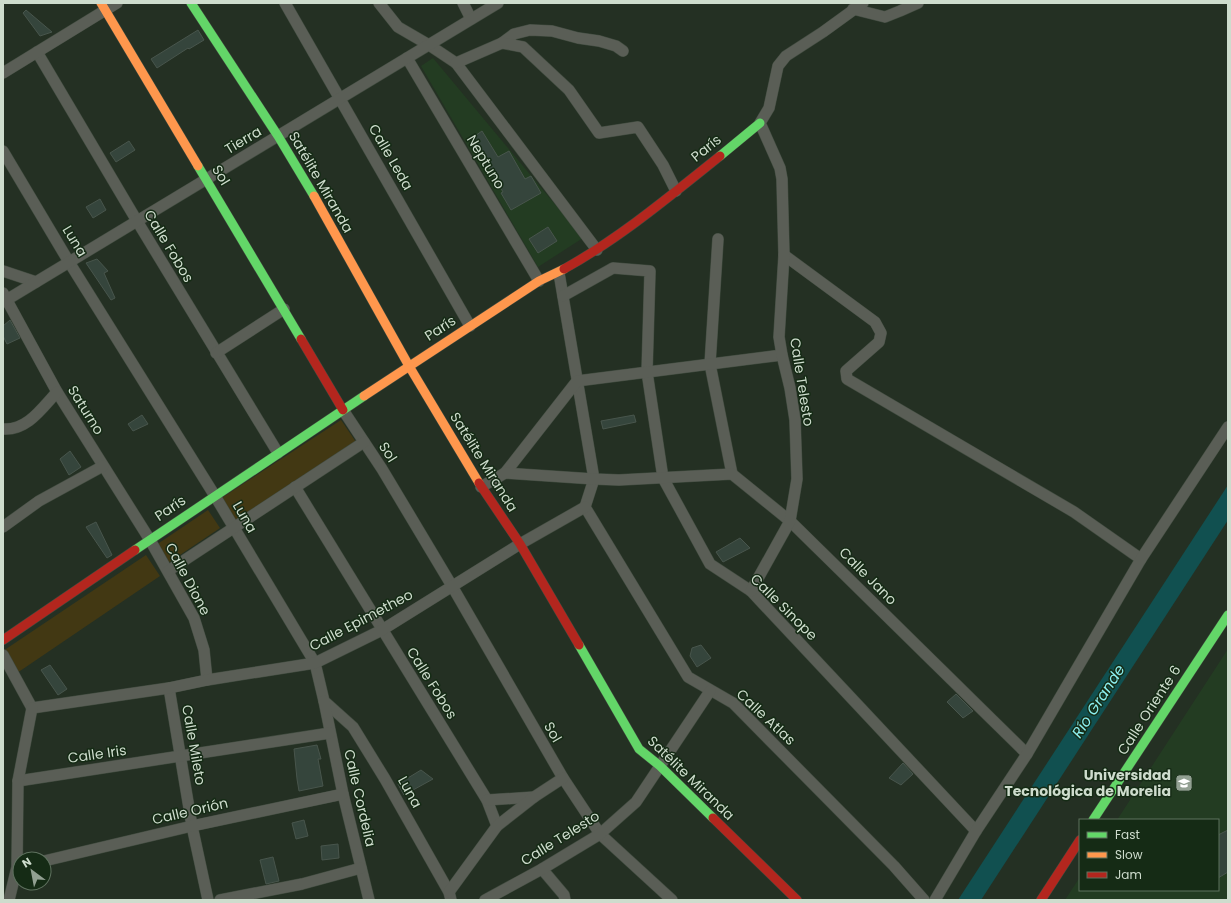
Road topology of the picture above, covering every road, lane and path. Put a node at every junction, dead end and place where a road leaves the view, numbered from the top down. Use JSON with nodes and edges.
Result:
{"nodes":[{"id":1,"x":117,"y":3,"type":"edge"},
{"id":2,"x":191,"y":3,"type":"edge"},
{"id":3,"x":285,"y":3,"type":"edge"},
{"id":4,"x":379,"y":3,"type":"edge"},
{"id":5,"x":463,"y":3,"type":"edge"},
{"id":6,"x":498,"y":3,"type":"edge"},
{"id":7,"x":863,"y":3,"type":"edge"},
{"id":8,"x":918,"y":3,"type":"edge"},
{"id":9,"x":854,"y":6,"type":"edge"},
{"id":10,"x":103,"y":7,"type":"edge"},
{"id":11,"x":472,"y":19,"type":"junction"},
{"id":12,"x":502,"y":43,"type":"junction"},
{"id":13,"x":429,"y":45,"type":"junction"},
{"id":14,"x":623,"y":51,"type":"dead end"},
{"id":15,"x":37,"y":52,"type":"junction"},
{"id":16,"x":407,"y":58,"type":"junction"},
{"id":17,"x":456,"y":63,"type":"junction"},
{"id":18,"x":3,"y":73,"type":"edge"},
{"id":19,"x":340,"y":99,"type":"junction"},
{"id":20,"x":760,"y":123,"type":"junction"},
{"id":21,"x":278,"y":136,"type":"junction"},
{"id":22,"x":3,"y":151,"type":"edge"},
{"id":23,"x":206,"y":179,"type":"junction"},
{"id":24,"x":676,"y":191,"type":"junction"},
{"id":25,"x":137,"y":221,"type":"junction"},
{"id":26,"x":718,"y":239,"type":"dead end"},
{"id":27,"x":597,"y":250,"type":"junction"},
{"id":28,"x":784,"y":255,"type":"junction"},
{"id":29,"x":69,"y":262,"type":"junction"},
{"id":30,"x":3,"y":270,"type":"edge"},
{"id":31,"x":559,"y":273,"type":"junction"},
{"id":32,"x":539,"y":281,"type":"junction"},
{"id":33,"x":36,"y":282,"type":"junction"},
{"id":34,"x":563,"y":296,"type":"junction"},
{"id":35,"x":4,"y":298,"type":"edge"},
{"id":36,"x":284,"y":309,"type":"junction"},
{"id":37,"x":470,"y":326,"type":"junction"},
{"id":38,"x":216,"y":353,"type":"junction"},
{"id":39,"x":782,"y":355,"type":"junction"},
{"id":40,"x":710,"y":364,"type":"junction"},
{"id":41,"x":409,"y":366,"type":"junction"},
{"id":42,"x":647,"y":372,"type":"junction"},
{"id":43,"x":576,"y":381,"type":"junction"},
{"id":44,"x":57,"y":392,"type":"junction"},
{"id":45,"x":343,"y":410,"type":"junction"},
{"id":46,"x":1228,"y":427,"type":"edge"},
{"id":47,"x":3,"y":429,"type":"edge"},
{"id":48,"x":364,"y":442,"type":"junction"},
{"id":49,"x":278,"y":453,"type":"junction"},
{"id":50,"x":103,"y":466,"type":"junction"},
{"id":51,"x":505,"y":473,"type":"junction"},
{"id":52,"x":732,"y":474,"type":"junction"},
{"id":53,"x":663,"y":478,"type":"junction"},
{"id":54,"x":594,"y":479,"type":"junction"},
{"id":55,"x":295,"y":487,"type":"junction"},
{"id":56,"x":481,"y":488,"type":"junction"},
{"id":57,"x":215,"y":496,"type":"junction"},
{"id":58,"x":585,"y":507,"type":"junction"},
{"id":59,"x":790,"y":521,"type":"junction"},
{"id":60,"x":3,"y":527,"type":"edge"},
{"id":61,"x":234,"y":528,"type":"junction"},
{"id":62,"x":150,"y":540,"type":"junction"},
{"id":63,"x":520,"y":544,"type":"junction"},
{"id":64,"x":1141,"y":558,"type":"junction"},
{"id":65,"x":168,"y":571,"type":"junction"},
{"id":66,"x":452,"y":586,"type":"junction"},
{"id":67,"x":750,"y":591,"type":"junction"},
{"id":68,"x":1228,"y":615,"type":"edge"},
{"id":69,"x":382,"y":630,"type":"junction"},
{"id":70,"x":3,"y":640,"type":"edge"},
{"id":71,"x":3,"y":655,"type":"edge"},
{"id":72,"x":315,"y":664,"type":"junction"},
{"id":73,"x":207,"y":680,"type":"junction"},
{"id":74,"x":169,"y":688,"type":"junction"},
{"id":75,"x":710,"y":691,"type":"junction"},
{"id":76,"x":324,"y":701,"type":"junction"},
{"id":77,"x":32,"y":708,"type":"junction"},
{"id":78,"x":330,"y":733,"type":"junction"},
{"id":79,"x":1027,"y":754,"type":"junction"},
{"id":80,"x":181,"y":757,"type":"junction"},
{"id":81,"x":660,"y":766,"type":"junction"},
{"id":82,"x":563,"y":778,"type":"junction"},
{"id":83,"x":18,"y":781,"type":"junction"},
{"id":84,"x":343,"y":794,"type":"junction"},
{"id":85,"x":534,"y":797,"type":"junction"},
{"id":86,"x":487,"y":800,"type":"junction"},
{"id":87,"x":1094,"y":819,"type":"edge"},
{"id":88,"x":192,"y":826,"type":"junction"},
{"id":89,"x":497,"y":826,"type":"junction"},
{"id":90,"x":976,"y":831,"type":"junction"},
{"id":91,"x":600,"y":834,"type":"junction"},
{"id":92,"x":1079,"y":842,"type":"edge"},
{"id":93,"x":19,"y":851,"type":"edge"},
{"id":94,"x":52,"y":859,"type":"edge"},
{"id":95,"x":361,"y":868,"type":"junction"},
{"id":96,"x":542,"y":869,"type":"junction"},
{"id":97,"x":12,"y":890,"type":"edge"},
{"id":98,"x":450,"y":896,"type":"edge"},
{"id":99,"x":9,"y":900,"type":"edge"},
{"id":100,"x":208,"y":900,"type":"edge"},
{"id":101,"x":220,"y":900,"type":"edge"},
{"id":102,"x":369,"y":900,"type":"edge"},
{"id":103,"x":485,"y":900,"type":"edge"},
{"id":104,"x":565,"y":900,"type":"edge"},
{"id":105,"x":672,"y":900,"type":"edge"},
{"id":106,"x":797,"y":900,"type":"edge"},
{"id":107,"x":924,"y":900,"type":"edge"},
{"id":108,"x":934,"y":900,"type":"edge"},
{"id":109,"x":1041,"y":900,"type":"edge"}],
"edges":[{"from":1,"to":10,"type":"street"},
{"from":2,"to":21,"type":"street","name":"Satélite Miranda"},
{"from":3,"to":19,"type":"street","name":"Calle Leda"},
{"from":4,"to":13,"type":"street"},
{"from":5,"to":11,"type":"street"},
{"from":6,"to":11,"type":"street","name":"Tierra"},
{"from":7,"to":9,"type":"street","name":"París"},
{"from":8,"to":9,"type":"street"},
{"from":9,"to":20,"type":"street","name":"París"},
{"from":10,"to":15,"type":"street"},
{"from":10,"to":23,"type":"street","name":"Sol"},
{"from":11,"to":13,"type":"street","name":"Tierra"},
{"from":12,"to":14,"type":"street"},
{"from":12,"to":17,"type":"street"},
{"from":12,"to":24,"type":"street"},
{"from":13,"to":16,"type":"street","name":"Tierra"},
{"from":13,"to":17,"type":"street"},
{"from":15,"to":18,"type":"street"},
{"from":15,"to":25,"type":"street","name":"Calle Fobos"},
{"from":16,"to":19,"type":"street","name":"Tierra"},
{"from":16,"to":32,"type":"street","name":"Neptuno"},
{"from":17,"to":27,"type":"street"},
{"from":19,"to":21,"type":"street","name":"Tierra"},
{"from":19,"to":37,"type":"street","name":"Calle Leda"},
{"from":20,"to":24,"type":"street","name":"París"},
{"from":20,"to":28,"type":"street","name":"Calle Telesto"},
{"from":21,"to":23,"type":"street","name":"Tierra"},
{"from":21,"to":41,"type":"street","name":"Satélite Miranda"},
{"from":22,"to":29,"type":"street","name":"Luna"},
{"from":23,"to":25,"type":"street","name":"Tierra"},
{"from":23,"to":36,"type":"street","name":"Sol"},
{"from":24,"to":27,"type":"street","name":"París"},
{"from":25,"to":29,"type":"street","name":"Tierra"},
{"from":25,"to":38,"type":"street","name":"Calle Fobos"},
{"from":26,"to":40,"type":"street"},
{"from":27,"to":31,"type":"street","name":"París"},
{"from":28,"to":39,"type":"street","name":"Calle Telesto"},
{"from":28,"to":64,"type":"street"},
{"from":29,"to":33,"type":"street","name":"Tierra"},
{"from":29,"to":57,"type":"street","name":"Luna"},
{"from":30,"to":33,"type":"street"},
{"from":31,"to":32,"type":"street","name":"París"},
{"from":31,"to":34,"type":"street"},
{"from":32,"to":37,"type":"street","name":"París"},
{"from":33,"to":35,"type":"street","name":"Tierra"},
{"from":34,"to":42,"type":"street","name":"Calle Sinope"},
{"from":34,"to":43,"type":"street"},
{"from":35,"to":44,"type":"street","name":"Saturno"},
{"from":36,"to":38,"type":"street"},
{"from":36,"to":45,"type":"street","name":"Sol"},
{"from":37,"to":41,"type":"street","name":"París"},
{"from":38,"to":49,"type":"street","name":"Calle Fobos"},
{"from":39,"to":40,"type":"street"},
{"from":39,"to":59,"type":"street","name":"Calle Telesto"},
{"from":40,"to":42,"type":"street"},
{"from":40,"to":52,"type":"street"},
{"from":41,"to":45,"type":"street","name":"París"},
{"from":41,"to":56,"type":"street","name":"Satélite Miranda"},
{"from":42,"to":43,"type":"street"},
{"from":42,"to":53,"type":"street","name":"Calle Sinope"},
{"from":43,"to":51,"type":"street"},
{"from":43,"to":54,"type":"street"},
{"from":44,"to":47,"type":"street"},
{"from":44,"to":50,"type":"street","name":"Saturno"},
{"from":45,"to":48,"type":"street","name":"Sol"},
{"from":45,"to":49,"type":"street","name":"París"},
{"from":46,"to":64,"type":"street"},
{"from":48,"to":55,"type":"street"},
{"from":48,"to":66,"type":"street","name":"Sol"},
{"from":49,"to":57,"type":"street","name":"París"},
{"from":50,"to":60,"type":"street"},
{"from":50,"to":62,"type":"street","name":"Saturno"},
{"from":51,"to":54,"type":"street"},
{"from":51,"to":56,"type":"street"},
{"from":52,"to":53,"type":"street"},
{"from":52,"to":59,"type":"street","name":"Calle Jano"},
{"from":53,"to":54,"type":"street"},
{"from":53,"to":67,"type":"street","name":"Calle Sinope"},
{"from":54,"to":58,"type":"street"},
{"from":55,"to":61,"type":"street"},
{"from":55,"to":69,"type":"street","name":"Calle Fobos"},
{"from":56,"to":63,"type":"street","name":"Satélite Miranda"},
{"from":57,"to":61,"type":"street","name":"Luna"},
{"from":57,"to":62,"type":"street","name":"París"},
{"from":58,"to":63,"type":"street","name":"Calle Epimetheo"},
{"from":58,"to":75,"type":"street","name":"Calle Atlas"},
{"from":59,"to":67,"type":"street","name":"Calle Telesto"},
{"from":59,"to":79,"type":"street","name":"Calle Jano"},
{"from":61,"to":65,"type":"street"},
{"from":61,"to":72,"type":"street","name":"Luna"},
{"from":62,"to":65,"type":"street","name":"Calle Dione"},
{"from":62,"to":70,"type":"street","name":"París"},
{"from":63,"to":66,"type":"street","name":"Calle Epimetheo"},
{"from":63,"to":81,"type":"street","name":"Satélite Miranda"},
{"from":64,"to":79,"type":"street"},
{"from":65,"to":73,"type":"street","name":"Calle Dione"},
{"from":66,"to":69,"type":"street","name":"Calle Epimetheo"},
{"from":66,"to":82,"type":"street","name":"Sol"},
{"from":67,"to":90,"type":"street","name":"Calle Sinope"},
{"from":68,"to":87,"type":"street","name":"Calle Oriente 6"},
{"from":69,"to":72,"type":"street","name":"Calle Epimetheo"},
{"from":69,"to":86,"type":"street","name":"Calle Fobos"},
{"from":71,"to":77,"type":"street"},
{"from":72,"to":73,"type":"street","name":"Calle Epimetheo"},
{"from":72,"to":76,"type":"street","name":"Luna"},
{"from":73,"to":74,"type":"street","name":"Calle Epimetheo"},
{"from":74,"to":77,"type":"street","name":"Calle Epimetheo"},
{"from":74,"to":80,"type":"street","name":"Calle Mileto"},
{"from":75,"to":81,"type":"street","name":"Calle Telesto"},
{"from":75,"to":107,"type":"street","name":"Calle Atlas"},
{"from":76,"to":78,"type":"street","name":"Calle Cordelia"},
{"from":76,"to":98,"type":"street","name":"Luna"},
{"from":77,"to":83,"type":"street"},
{"from":78,"to":80,"type":"street","name":"Calle Iris"},
{"from":78,"to":84,"type":"street","name":"Calle Cordelia"},
{"from":79,"to":90,"type":"street"},
{"from":80,"to":83,"type":"street","name":"Calle Iris"},
{"from":80,"to":88,"type":"street","name":"Calle Mileto"},
{"from":81,"to":91,"type":"street","name":"Calle Telesto"},
{"from":81,"to":106,"type":"street","name":"Satélite Miranda"},
{"from":82,"to":85,"type":"street"},
{"from":82,"to":91,"type":"street","name":"Sol"},
{"from":83,"to":93,"type":"street"},
{"from":84,"to":88,"type":"street","name":"Calle Orión"},
{"from":84,"to":95,"type":"street","name":"Calle Cordelia"},
{"from":85,"to":86,"type":"street"},
{"from":85,"to":89,"type":"street"},
{"from":86,"to":89,"type":"street","name":"Calle Fobos"},
{"from":88,"to":94,"type":"street","name":"Calle Orión"},
{"from":88,"to":100,"type":"street","name":"Calle Mileto"},
{"from":89,"to":98,"type":"street"},
{"from":90,"to":108,"type":"street"},
{"from":91,"to":96,"type":"street","name":"Calle Telesto"},
{"from":91,"to":105,"type":"street","name":"Sol"},
{"from":92,"to":109,"type":"street"},
{"from":95,"to":101,"type":"street"},
{"from":95,"to":102,"type":"street","name":"Calle Cordelia"},
{"from":96,"to":103,"type":"street","name":"Calle Telesto"},
{"from":96,"to":104,"type":"street"},
{"from":97,"to":99,"type":"street"}]}
